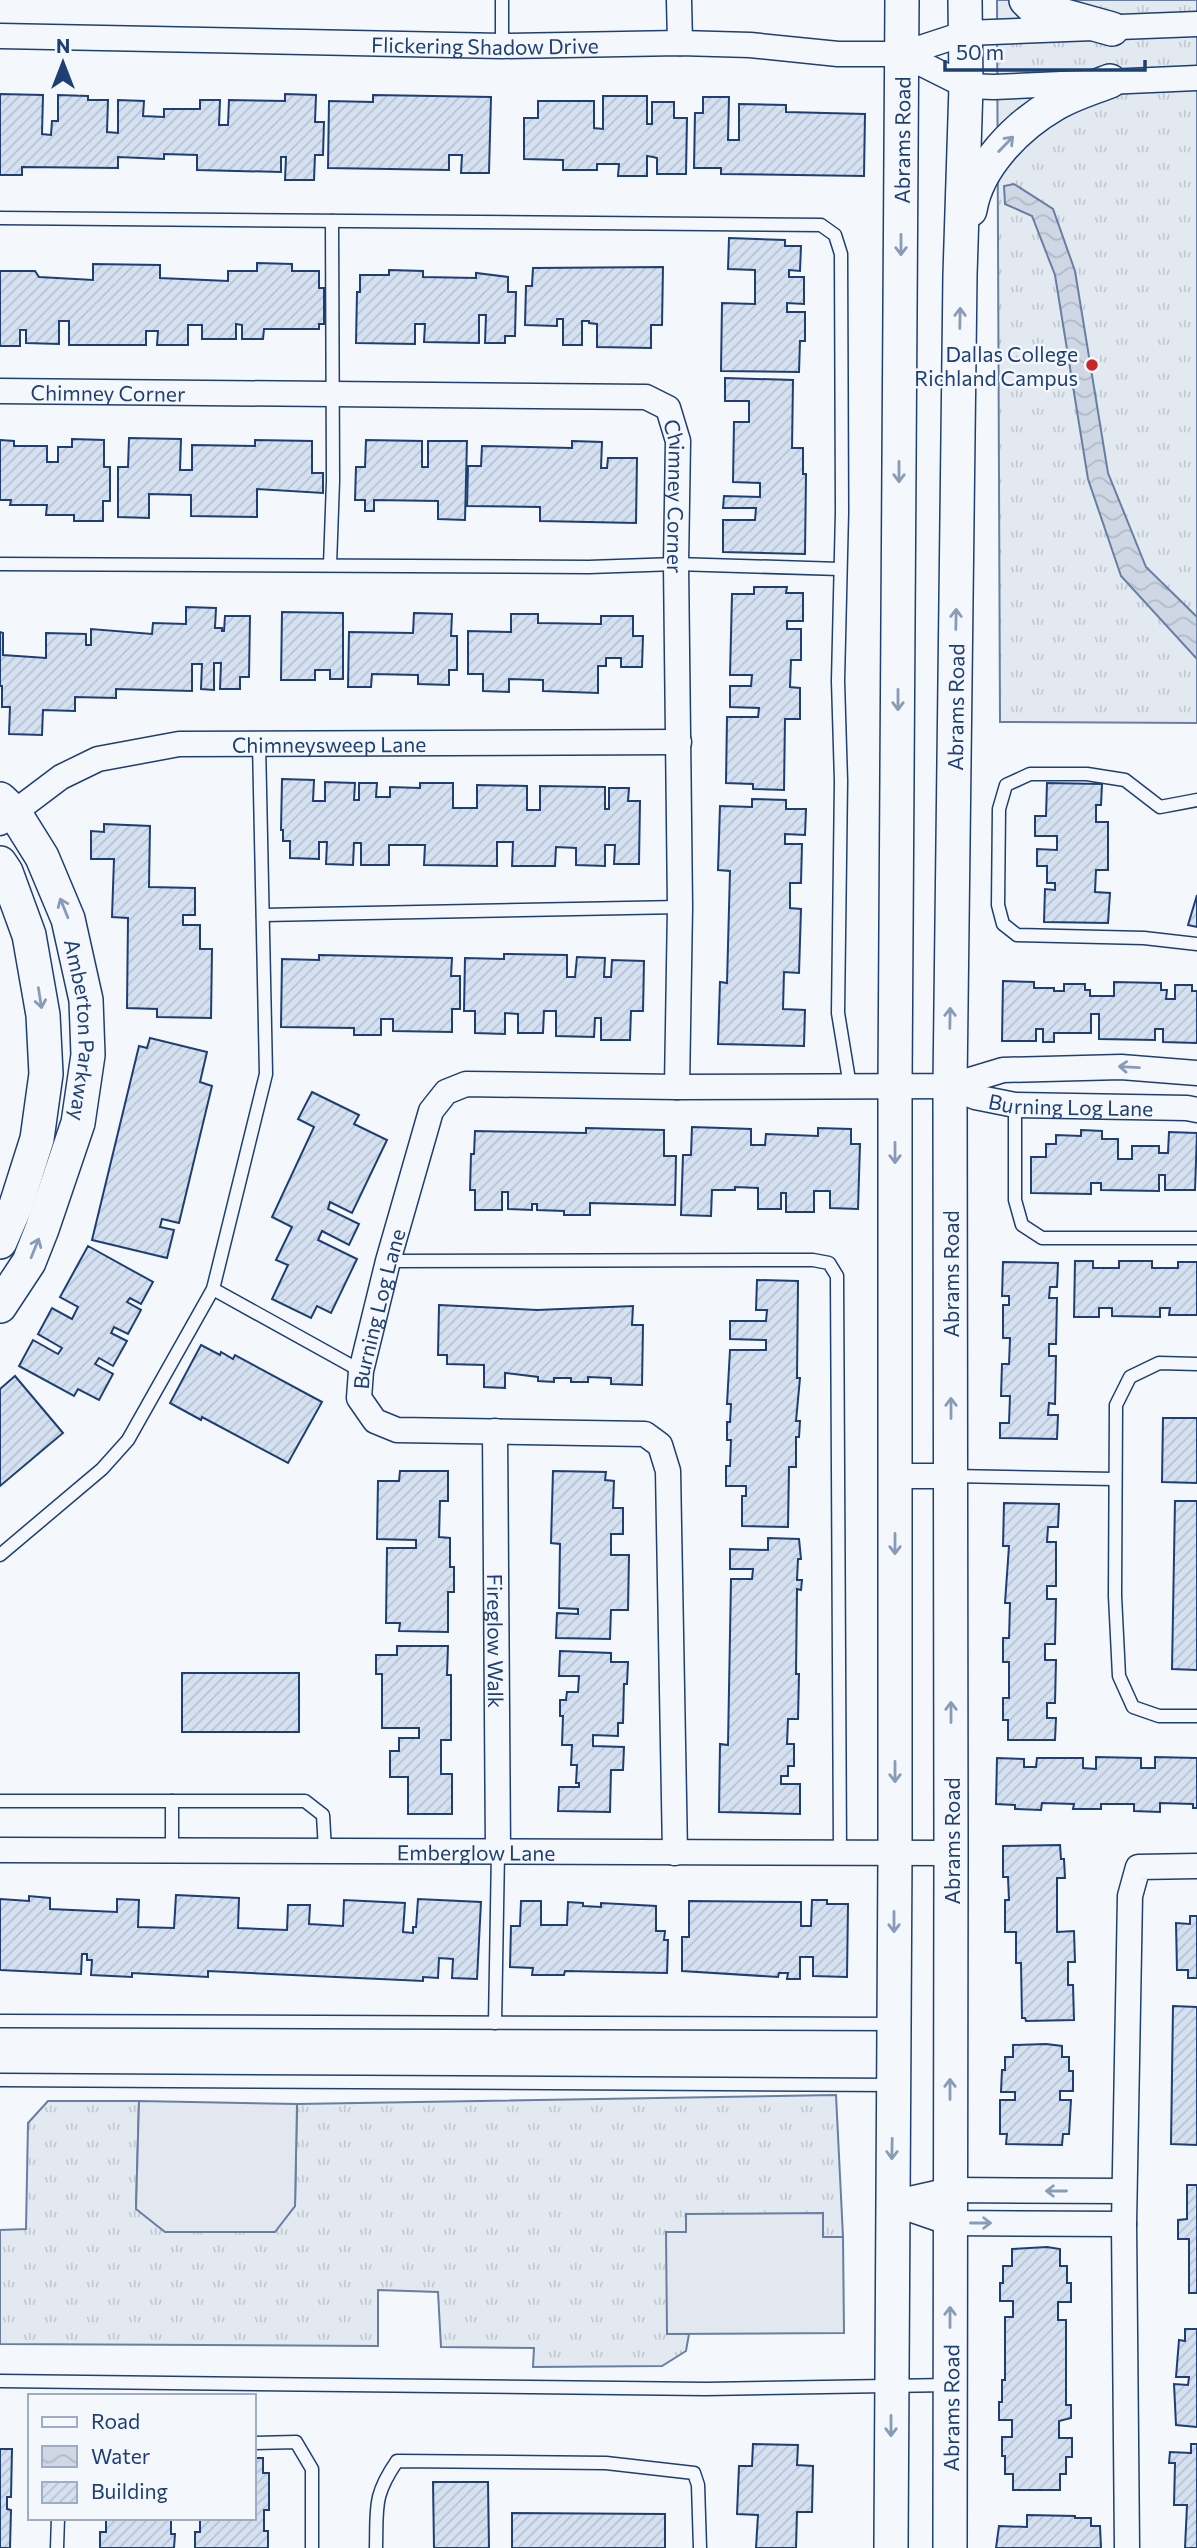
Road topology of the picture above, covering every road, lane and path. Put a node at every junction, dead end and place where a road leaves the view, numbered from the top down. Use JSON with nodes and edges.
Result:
{"nodes":[{"id":1,"x":502,"y":0,"type":"edge"},
{"id":2,"x":680,"y":0,"type":"edge"},
{"id":3,"x":902,"y":0,"type":"edge"},
{"id":4,"x":965,"y":0,"type":"edge"},
{"id":5,"x":1027,"y":0,"type":"edge"},
{"id":6,"x":1197,"y":24,"type":"edge"},
{"id":7,"x":1112,"y":29,"type":"junction"},
{"id":8,"x":965,"y":33,"type":"junction"},
{"id":9,"x":0,"y":36,"type":"edge"},
{"id":10,"x":680,"y":43,"type":"junction"},
{"id":11,"x":502,"y":46,"type":"junction"},
{"id":12,"x":902,"y":54,"type":"junction"},
{"id":13,"x":1197,"y":78,"type":"edge"},
{"id":14,"x":1110,"y":81,"type":"junction"},
{"id":15,"x":966,"y":86,"type":"junction"},
{"id":16,"x":0,"y":218,"type":"edge"},
{"id":17,"x":332,"y":220,"type":"junction"},
{"id":18,"x":960,"y":275,"type":"junction"},
{"id":19,"x":0,"y":391,"type":"edge"},
{"id":20,"x":332,"y":394,"type":"junction"},
{"id":21,"x":0,"y":564,"type":"edge"},
{"id":22,"x":676,"y":564,"type":"junction"},
{"id":23,"x":330,"y":565,"type":"junction"},
{"id":24,"x":840,"y":569,"type":"junction"},
{"id":25,"x":679,"y":742,"type":"junction"},
{"id":26,"x":259,"y":743,"type":"junction"},
{"id":27,"x":1197,"y":800,"type":"edge"},
{"id":28,"x":4,"y":811,"type":"edge"},
{"id":29,"x":0,"y":863,"type":"edge"},
{"id":30,"x":680,"y":907,"type":"junction"},
{"id":31,"x":263,"y":915,"type":"junction"},
{"id":32,"x":1197,"y":944,"type":"edge"},
{"id":33,"x":1197,"y":1073,"type":"edge"},
{"id":34,"x":895,"y":1085,"type":"junction"},
{"id":35,"x":850,"y":1086,"type":"junction"},
{"id":36,"x":950,"y":1086,"type":"junction"},
{"id":37,"x":677,"y":1087,"type":"junction"},
{"id":38,"x":1015,"y":1105,"type":"junction"},
{"id":39,"x":1197,"y":1110,"type":"edge"},
{"id":40,"x":1197,"y":1238,"type":"edge"},
{"id":41,"x":0,"y":1242,"type":"edge"},
{"id":42,"x":388,"y":1261,"type":"junction"},
{"id":43,"x":213,"y":1289,"type":"junction"},
{"id":44,"x":0,"y":1306,"type":"edge"},
{"id":45,"x":1197,"y":1364,"type":"edge"},
{"id":46,"x":361,"y":1371,"type":"junction"},
{"id":47,"x":495,"y":1431,"type":"junction"},
{"id":48,"x":895,"y":1476,"type":"junction"},
{"id":49,"x":951,"y":1476,"type":"junction"},
{"id":50,"x":1114,"y":1479,"type":"junction"},
{"id":51,"x":0,"y":1555,"type":"edge"},
{"id":52,"x":1197,"y":1716,"type":"edge"},
{"id":53,"x":0,"y":1801,"type":"edge"},
{"id":54,"x":172,"y":1801,"type":"junction"},
{"id":55,"x":0,"y":1850,"type":"edge"},
{"id":56,"x":172,"y":1850,"type":"junction"},
{"id":57,"x":325,"y":1850,"type":"junction"},
{"id":58,"x":498,"y":1852,"type":"junction"},
{"id":59,"x":675,"y":1853,"type":"junction"},
{"id":60,"x":840,"y":1853,"type":"junction"},
{"id":61,"x":895,"y":1853,"type":"junction"},
{"id":62,"x":951,"y":1853,"type":"junction"},
{"id":63,"x":1197,"y":1866,"type":"edge"},
{"id":64,"x":0,"y":2021,"type":"edge"},
{"id":65,"x":495,"y":2023,"type":"junction"},
{"id":66,"x":893,"y":2024,"type":"junction"},
{"id":67,"x":0,"y":2080,"type":"edge"},
{"id":68,"x":893,"y":2085,"type":"junction"},
{"id":69,"x":950,"y":2190,"type":"junction"},
{"id":70,"x":1124,"y":2191,"type":"junction"},
{"id":71,"x":892,"y":2203,"type":"junction"},
{"id":72,"x":950,"y":2223,"type":"junction"},
{"id":73,"x":1124,"y":2224,"type":"junction"},
{"id":74,"x":0,"y":2381,"type":"edge"},
{"id":75,"x":891,"y":2385,"type":"junction"},
{"id":76,"x":950,"y":2385,"type":"junction"},
{"id":77,"x":256,"y":2442,"type":"edge"},
{"id":78,"x":58,"y":2520,"type":"edge"},
{"id":79,"x":57,"y":2548,"type":"edge"},
{"id":80,"x":312,"y":2548,"type":"edge"},
{"id":81,"x":376,"y":2548,"type":"edge"},
{"id":82,"x":700,"y":2548,"type":"edge"},
{"id":83,"x":891,"y":2548,"type":"edge"},
{"id":84,"x":950,"y":2548,"type":"edge"},
{"id":85,"x":1127,"y":2548,"type":"edge"}],
"edges":[{"from":1,"to":11,"type":"lane"},
{"from":2,"to":10,"type":"street"},
{"from":3,"to":12,"type":"main road","name":"Abrams Road"},
{"from":4,"to":8,"type":"main road","name":"Abrams Road"},
{"from":5,"to":7,"type":"main road"},
{"from":6,"to":7,"type":"street","name":"Flickering Shadow Drive"},
{"from":7,"to":8,"type":"street","name":"Flickering Shadow Drive"},
{"from":8,"to":12,"type":"street","name":"Flickering Shadow Drive"},
{"from":8,"to":15,"type":"main road","name":"Abrams Road"},
{"from":9,"to":11,"type":"street","name":"Flickering Shadow Drive"},
{"from":10,"to":11,"type":"street","name":"Flickering Shadow Drive"},
{"from":10,"to":12,"type":"street","name":"Flickering Shadow Drive"},
{"from":12,"to":15,"type":"street"},
{"from":12,"to":34,"type":"main road","name":"Abrams Road","one_way":true},
{"from":13,"to":14,"type":"street"},
{"from":14,"to":15,"type":"street"},
{"from":18,"to":14,"type":"main road","one_way":true},
{"from":15,"to":18,"type":"main road","name":"Abrams Road"},
{"from":16,"to":17,"type":"lane"},
{"from":17,"to":20,"type":"lane"},
{"from":17,"to":24,"type":"lane"},
{"from":36,"to":18,"type":"main road","name":"Abrams Road","one_way":true},
{"from":19,"to":20,"type":"street","name":"Chimney Corner"},
{"from":20,"to":22,"type":"street","name":"Chimney Corner"},
{"from":20,"to":23,"type":"lane"},
{"from":21,"to":23,"type":"lane"},
{"from":22,"to":23,"type":"lane"},
{"from":22,"to":24,"type":"lane"},
{"from":22,"to":25,"type":"street","name":"Chimney Corner"},
{"from":24,"to":35,"type":"lane"},
{"from":25,"to":26,"type":"street","name":"Chimneysweep Lane"},
{"from":25,"to":30,"type":"street","name":"Chimney Corner"},
{"from":26,"to":28,"type":"street","name":"Chimneysweep Lane"},
{"from":26,"to":31,"type":"lane"},
{"from":27,"to":32,"type":"lane"},
{"from":44,"to":28,"type":"main road","name":"Amberton Parkway","one_way":true},
{"from":29,"to":41,"type":"main road","name":"Amberton Parkway","one_way":true},
{"from":30,"to":31,"type":"lane"},
{"from":30,"to":37,"type":"street","name":"Chimney Corner"},
{"from":31,"to":43,"type":"lane"},
{"from":33,"to":36,"type":"street","name":"Burning Log Lane","one_way":true},
{"from":34,"to":35,"type":"street","name":"Burning Log Lane"},
{"from":34,"to":36,"type":"street","name":"Burning Log Lane"},
{"from":34,"to":48,"type":"main road","name":"Abrams Road","one_way":true},
{"from":35,"to":37,"type":"street","name":"Burning Log Lane"},
{"from":36,"to":38,"type":"street","name":"Burning Log Lane"},
{"from":49,"to":36,"type":"main road","name":"Abrams Road","one_way":true},
{"from":37,"to":42,"type":"street","name":"Burning Log Lane"},
{"from":38,"to":39,"type":"street","name":"Burning Log Lane"},
{"from":38,"to":40,"type":"lane"},
{"from":42,"to":46,"type":"street","name":"Burning Log Lane"},
{"from":42,"to":60,"type":"lane"},
{"from":43,"to":46,"type":"lane"},
{"from":43,"to":51,"type":"lane"},
{"from":45,"to":50,"type":"lane"},
{"from":46,"to":47,"type":"street","name":"Burning Log Lane"},
{"from":47,"to":58,"type":"street","name":"Fireglow Walk"},
{"from":47,"to":59,"type":"street","name":"Burning Log Lane"},
{"from":48,"to":49,"type":"street"},
{"from":48,"to":61,"type":"main road","name":"Abrams Road","one_way":true},
{"from":49,"to":50,"type":"lane"},
{"from":62,"to":49,"type":"main road","name":"Abrams Road","one_way":true},
{"from":50,"to":52,"type":"lane"},
{"from":53,"to":54,"type":"lane"},
{"from":54,"to":56,"type":"lane"},
{"from":54,"to":57,"type":"lane"},
{"from":55,"to":56,"type":"street","name":"Emberglow Lane"},
{"from":56,"to":57,"type":"street","name":"Emberglow Lane"},
{"from":57,"to":58,"type":"street","name":"Emberglow Lane"},
{"from":58,"to":59,"type":"street","name":"Emberglow Lane"},
{"from":58,"to":65,"type":"lane"},
{"from":59,"to":60,"type":"street","name":"Emberglow Lane"},
{"from":60,"to":61,"type":"street","name":"Emberglow Lane"},
{"from":61,"to":62,"type":"street","name":"Emberglow Lane"},
{"from":61,"to":66,"type":"main road","name":"Abrams Road","one_way":true},
{"from":69,"to":62,"type":"main road","name":"Abrams Road","one_way":true},
{"from":63,"to":70,"type":"street"},
{"from":64,"to":65,"type":"lane"},
{"from":65,"to":66,"type":"lane"},
{"from":66,"to":68,"type":"main road","name":"Abrams Road"},
{"from":67,"to":68,"type":"lane"},
{"from":68,"to":71,"type":"main road","name":"Abrams Road","one_way":true},
{"from":70,"to":69,"type":"street","one_way":true},
{"from":69,"to":71,"type":"street"},
{"from":69,"to":72,"type":"main road","name":"Abrams Road"},
{"from":70,"to":73,"type":"street"},
{"from":71,"to":72,"type":"street"},
{"from":71,"to":75,"type":"main road","name":"Abrams Road"},
{"from":72,"to":73,"type":"street","one_way":true},
{"from":76,"to":72,"type":"main road","name":"Abrams Road","one_way":true},
{"from":73,"to":85,"type":"street"},
{"from":74,"to":75,"type":"lane"},
{"from":75,"to":76,"type":"lane"},
{"from":75,"to":83,"type":"main road","name":"Abrams Road","one_way":true},
{"from":76,"to":84,"type":"main road","name":"Abrams Road"},
{"from":77,"to":80,"type":"lane"},
{"from":78,"to":79,"type":"lane"},
{"from":81,"to":82,"type":"lane"}]}
